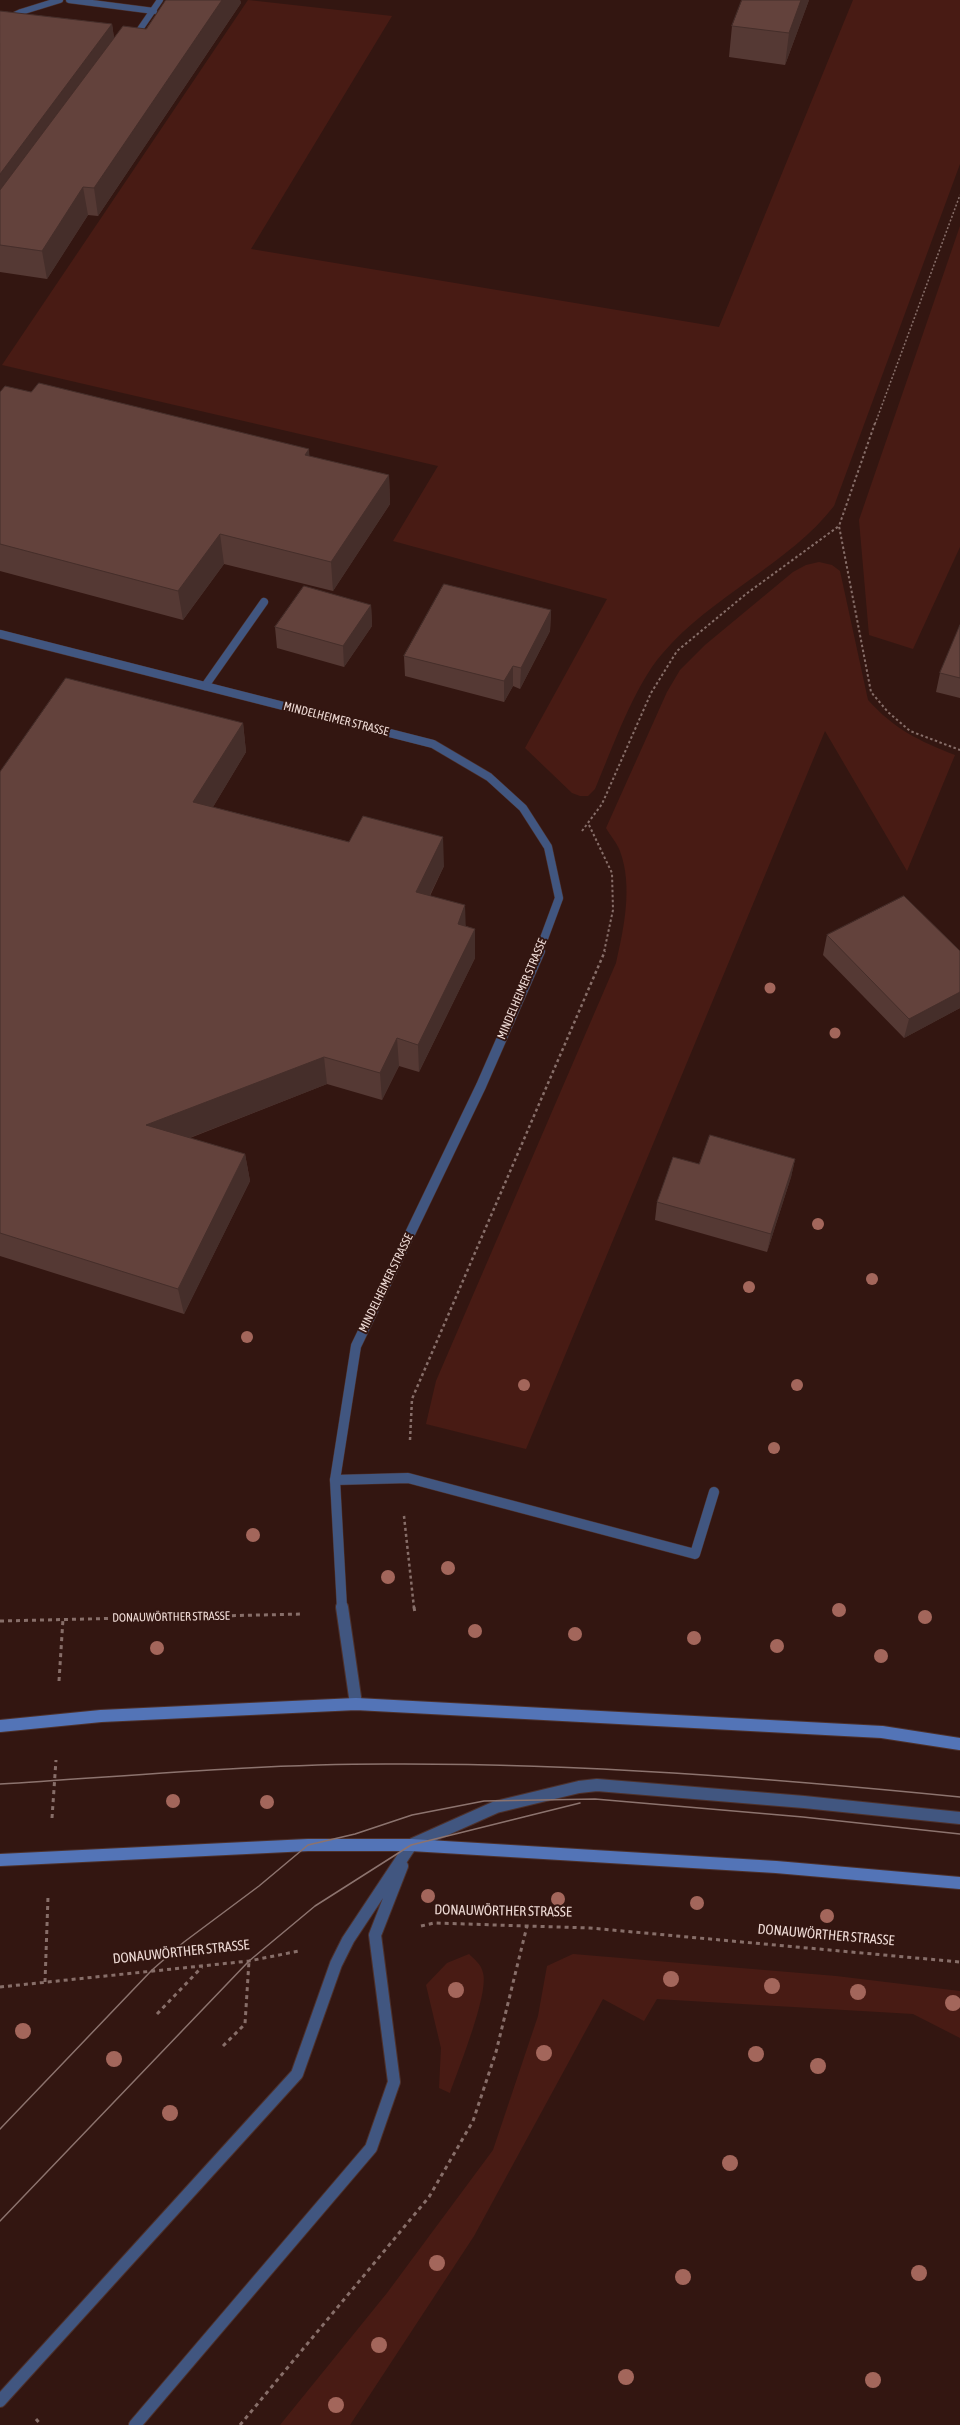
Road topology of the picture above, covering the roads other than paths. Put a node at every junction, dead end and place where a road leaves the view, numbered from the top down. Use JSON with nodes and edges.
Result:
{"nodes":[{"id":1,"x":60,"y":0,"type":"edge"},
{"id":2,"x":69,"y":0,"type":"edge"},
{"id":3,"x":160,"y":0,"type":"edge"},
{"id":4,"x":154,"y":11,"type":"junction"},
{"id":5,"x":0,"y":22,"type":"edge"},
{"id":6,"x":131,"y":42,"type":"edge"},
{"id":7,"x":264,"y":602,"type":"dead end"},
{"id":8,"x":0,"y":634,"type":"edge"},
{"id":9,"x":206,"y":686,"type":"junction"},
{"id":10,"x":336,"y":1480,"type":"junction"},
{"id":11,"x":714,"y":1492,"type":"dead end"},
{"id":12,"x":356,"y":1704,"type":"junction"},
{"id":13,"x":0,"y":1726,"type":"edge"},
{"id":14,"x":960,"y":1744,"type":"edge"},
{"id":15,"x":960,"y":1818,"type":"edge"},
{"id":16,"x":411,"y":1845,"type":"junction"},
{"id":17,"x":0,"y":1860,"type":"edge"},
{"id":18,"x":960,"y":1883,"type":"edge"},
{"id":19,"x":0,"y":2401,"type":"edge"},
{"id":20,"x":136,"y":2425,"type":"edge"}],
"edges":[{"from":1,"to":5,"type":"street"},
{"from":2,"to":4,"type":"street"},
{"from":3,"to":4,"type":"street"},
{"from":4,"to":6,"type":"street"},
{"from":7,"to":9,"type":"street"},
{"from":8,"to":9,"type":"street","name":"MINDELHEIMER STRASSE"},
{"from":9,"to":10,"type":"street","name":"MINDELHEIMER STRASSE"},
{"from":10,"to":11,"type":"street"},
{"from":10,"to":12,"type":"street","name":"MINDELHEIMER STRASSE"},
{"from":12,"to":13,"type":"main road"},
{"from":12,"to":14,"type":"main road"},
{"from":15,"to":16,"type":"street"},
{"from":16,"to":17,"type":"main road"},
{"from":16,"to":18,"type":"main road"},
{"from":16,"to":19,"type":"street"},
{"from":16,"to":20,"type":"street"}]}
